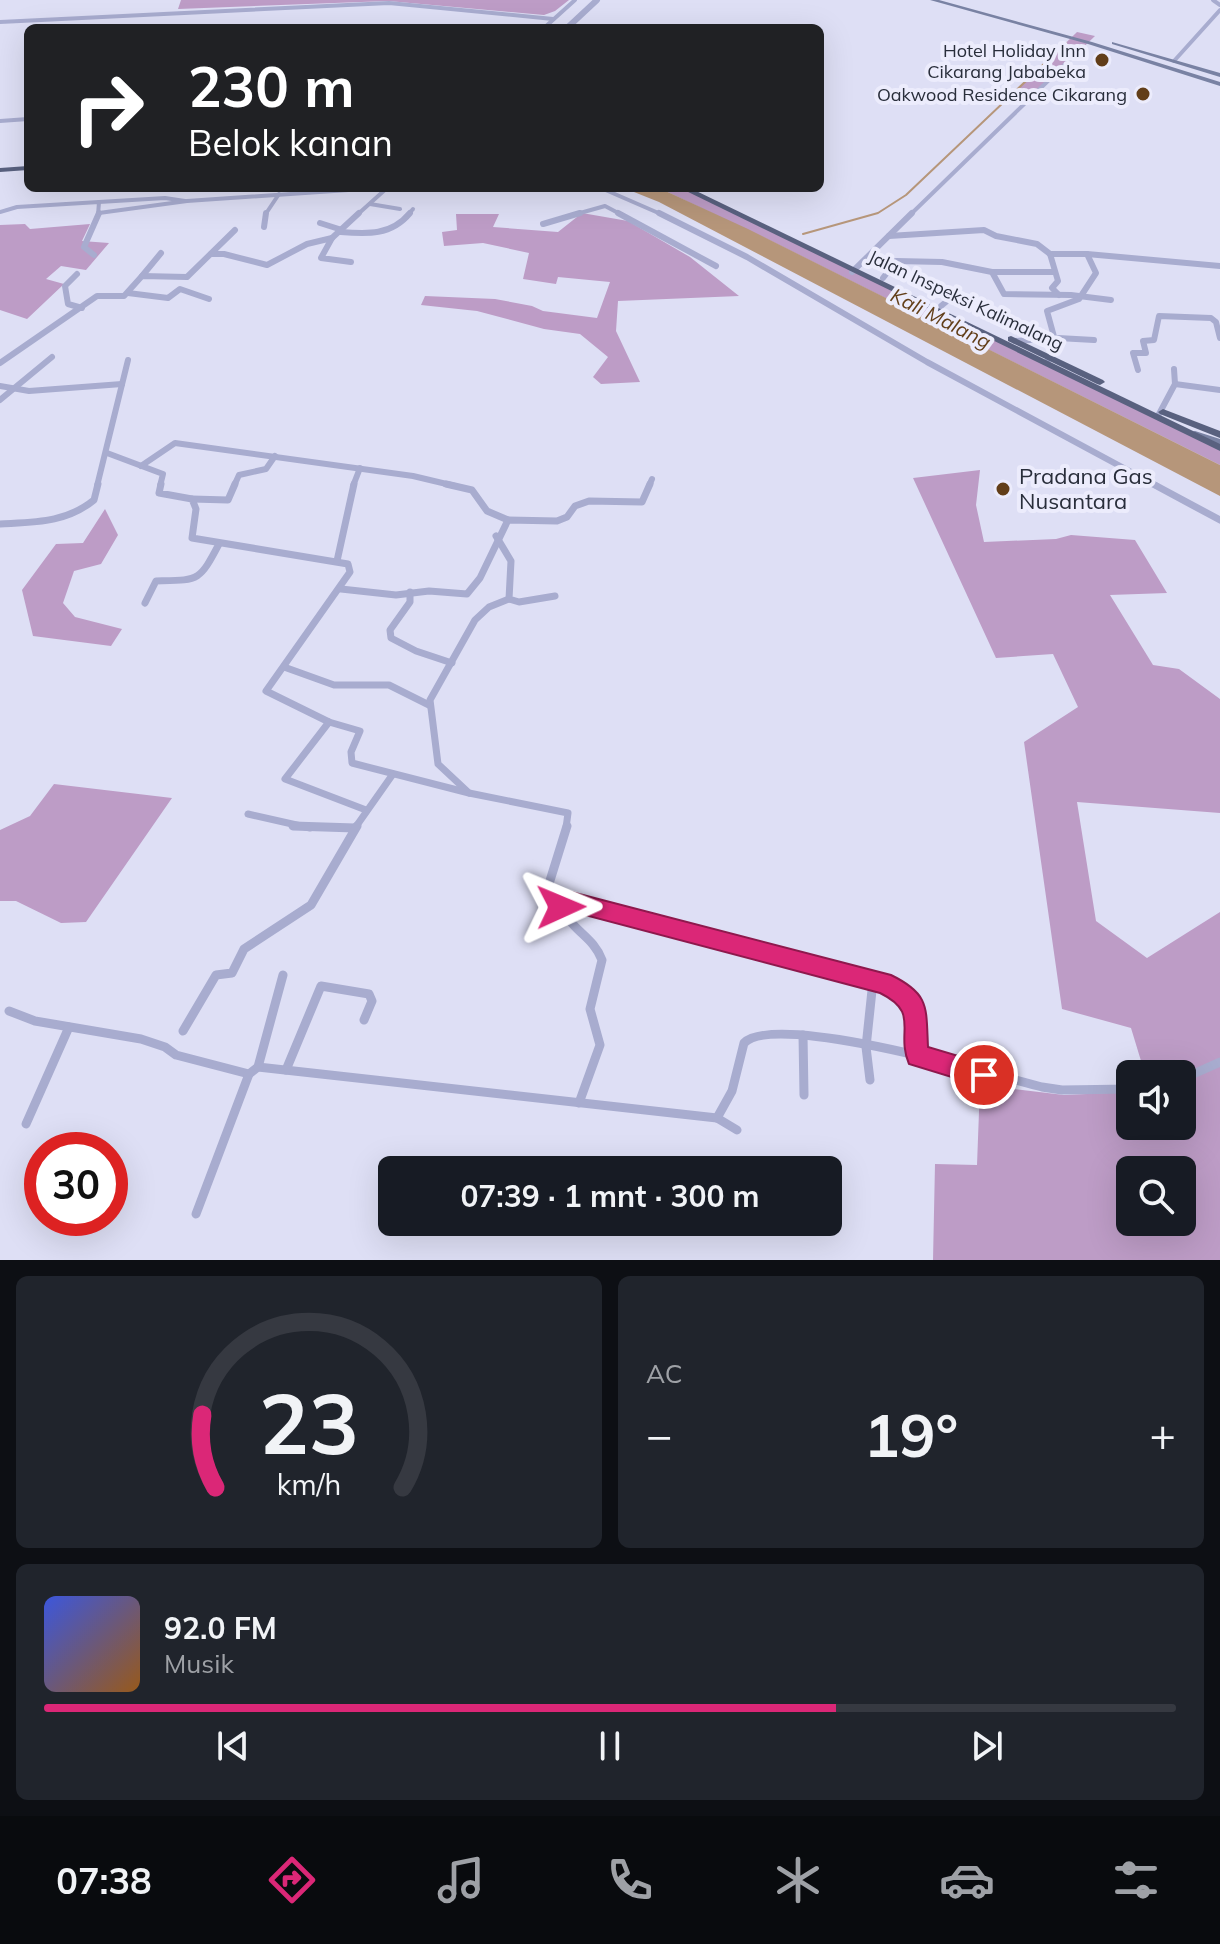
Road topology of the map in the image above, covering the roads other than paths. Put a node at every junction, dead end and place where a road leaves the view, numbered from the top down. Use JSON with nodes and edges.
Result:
{"nodes":[{"id":1,"x":575,"y":0,"type":"edge"},
{"id":2,"x":597,"y":0,"type":"edge"},
{"id":3,"x":933,"y":0,"type":"edge"},
{"id":4,"x":958,"y":0,"type":"edge"},
{"id":5,"x":1213,"y":0,"type":"edge"},
{"id":6,"x":1220,"y":8,"type":"edge"},
{"id":7,"x":553,"y":19,"type":"junction"},
{"id":8,"x":0,"y":22,"type":"edge"},
{"id":9,"x":548,"y":24,"type":"edge"},
{"id":10,"x":571,"y":24,"type":"edge"},
{"id":11,"x":1062,"y":32,"type":"junction"},
{"id":12,"x":1089,"y":43,"type":"junction"},
{"id":13,"x":1174,"y":61,"type":"junction"},
{"id":14,"x":1220,"y":75,"type":"edge"},
{"id":15,"x":1220,"y":84,"type":"edge"},
{"id":16,"x":24,"y":119,"type":"edge"},
{"id":17,"x":0,"y":121,"type":"edge"},
{"id":18,"x":24,"y":166,"type":"edge"},
{"id":19,"x":0,"y":168,"type":"edge"},
{"id":20,"x":312,"y":192,"type":"edge"},
{"id":21,"x":383,"y":192,"type":"edge"},
{"id":22,"x":613,"y":192,"type":"edge"},
{"id":23,"x":692,"y":192,"type":"edge"},
{"id":24,"x":710,"y":192,"type":"edge"},
{"id":25,"x":279,"y":194,"type":"junction"},
{"id":26,"x":619,"y":194,"type":"junction"},
{"id":27,"x":187,"y":201,"type":"junction"},
{"id":28,"x":99,"y":202,"type":"junction"},
{"id":29,"x":370,"y":204,"type":"junction"},
{"id":30,"x":605,"y":206,"type":"junction"},
{"id":31,"x":400,"y":209,"type":"dead end"},
{"id":32,"x":413,"y":209,"type":"dead end"},
{"id":33,"x":0,"y":212,"type":"edge"},
{"id":34,"x":99,"y":213,"type":"junction"},
{"id":35,"x":320,"y":223,"type":"dead end"},
{"id":36,"x":543,"y":224,"type":"dead end"},
{"id":37,"x":264,"y":227,"type":"dead end"},
{"id":38,"x":235,"y":230,"type":"dead end"},
{"id":39,"x":341,"y":231,"type":"junction"},
{"id":40,"x":889,"y":236,"type":"junction"},
{"id":41,"x":332,"y":238,"type":"junction"},
{"id":42,"x":161,"y":253,"type":"dead end"},
{"id":43,"x":211,"y":254,"type":"junction"},
{"id":44,"x":1050,"y":254,"type":"junction"},
{"id":45,"x":1087,"y":254,"type":"junction"},
{"id":46,"x":94,"y":255,"type":"dead end"},
{"id":47,"x":351,"y":262,"type":"dead end"},
{"id":48,"x":716,"y":266,"type":"dead end"},
{"id":49,"x":1220,"y":266,"type":"edge"},
{"id":50,"x":855,"y":269,"type":"junction"},
{"id":51,"x":992,"y":272,"type":"junction"},
{"id":52,"x":1053,"y":272,"type":"junction"},
{"id":53,"x":77,"y":274,"type":"dead end"},
{"id":54,"x":142,"y":276,"type":"junction"},
{"id":55,"x":883,"y":278,"type":"junction"},
{"id":56,"x":128,"y":293,"type":"junction"},
{"id":57,"x":1059,"y":295,"type":"junction"},
{"id":58,"x":952,"y":297,"type":"dead end"},
{"id":59,"x":1086,"y":297,"type":"junction"},
{"id":60,"x":209,"y":299,"type":"dead end"},
{"id":61,"x":919,"y":299,"type":"junction"},
{"id":62,"x":1111,"y":300,"type":"dead end"},
{"id":63,"x":941,"y":306,"type":"junction"},
{"id":64,"x":82,"y":308,"type":"junction"},
{"id":65,"x":976,"y":327,"type":"junction"},
{"id":66,"x":1058,"y":338,"type":"junction"},
{"id":67,"x":1220,"y":338,"type":"edge"},
{"id":68,"x":1094,"y":340,"type":"dead end"},
{"id":69,"x":1015,"y":341,"type":"junction"},
{"id":70,"x":52,"y":357,"type":"dead end"},
{"id":71,"x":128,"y":360,"type":"dead end"},
{"id":72,"x":1049,"y":361,"type":"junction"},
{"id":73,"x":0,"y":363,"type":"edge"},
{"id":74,"x":1174,"y":369,"type":"dead end"},
{"id":75,"x":1138,"y":370,"type":"dead end"},
{"id":76,"x":122,"y":384,"type":"junction"},
{"id":77,"x":1175,"y":384,"type":"junction"},
{"id":78,"x":0,"y":386,"type":"edge"},
{"id":79,"x":12,"y":390,"type":"junction"},
{"id":80,"x":1220,"y":390,"type":"edge"},
{"id":81,"x":0,"y":400,"type":"edge"},
{"id":82,"x":1159,"y":414,"type":"junction"},
{"id":83,"x":1188,"y":432,"type":"junction"},
{"id":84,"x":1219,"y":436,"type":"edge"},
{"id":85,"x":1220,"y":448,"type":"edge"},
{"id":86,"x":107,"y":453,"type":"junction"},
{"id":87,"x":275,"y":456,"type":"junction"},
{"id":88,"x":141,"y":466,"type":"junction"},
{"id":89,"x":360,"y":468,"type":"junction"},
{"id":90,"x":652,"y":479,"type":"dead end"},
{"id":91,"x":192,"y":499,"type":"junction"},
{"id":92,"x":508,"y":520,"type":"junction"},
{"id":93,"x":1220,"y":520,"type":"edge"},
{"id":94,"x":0,"y":524,"type":"edge"},
{"id":95,"x":496,"y":536,"type":"junction"},
{"id":96,"x":219,"y":544,"type":"junction"},
{"id":97,"x":337,"y":561,"type":"junction"},
{"id":98,"x":341,"y":589,"type":"junction"},
{"id":99,"x":410,"y":592,"type":"junction"},
{"id":100,"x":555,"y":596,"type":"dead end"},
{"id":101,"x":509,"y":599,"type":"junction"},
{"id":102,"x":145,"y":603,"type":"dead end"},
{"id":103,"x":452,"y":663,"type":"junction"},
{"id":104,"x":284,"y":667,"type":"junction"},
{"id":105,"x":429,"y":705,"type":"junction"},
{"id":106,"x":329,"y":722,"type":"junction"},
{"id":107,"x":393,"y":774,"type":"junction"},
{"id":108,"x":469,"y":793,"type":"junction"},
{"id":109,"x":366,"y":810,"type":"junction"},
{"id":110,"x":248,"y":814,"type":"dead end"},
{"id":111,"x":355,"y":828,"type":"junction"},
{"id":112,"x":560,"y":899,"type":"junction"},
{"id":113,"x":283,"y":975,"type":"dead end"},
{"id":114,"x":873,"y":981,"type":"junction"},
{"id":115,"x":9,"y":1011,"type":"dead end"},
{"id":116,"x":364,"y":1020,"type":"dead end"},
{"id":117,"x":69,"y":1027,"type":"junction"},
{"id":118,"x":183,"y":1031,"type":"dead end"},
{"id":119,"x":803,"y":1035,"type":"junction"},
{"id":120,"x":866,"y":1047,"type":"junction"},
{"id":121,"x":917,"y":1056,"type":"junction"},
{"id":122,"x":1220,"y":1062,"type":"edge"},
{"id":123,"x":253,"y":1070,"type":"junction"},
{"id":124,"x":286,"y":1070,"type":"junction"},
{"id":125,"x":1196,"y":1073,"type":"edge"},
{"id":126,"x":870,"y":1080,"type":"dead end"},
{"id":127,"x":1116,"y":1089,"type":"edge"},
{"id":128,"x":804,"y":1095,"type":"dead end"},
{"id":129,"x":579,"y":1103,"type":"junction"},
{"id":130,"x":717,"y":1118,"type":"junction"},
{"id":131,"x":26,"y":1124,"type":"dead end"},
{"id":132,"x":737,"y":1130,"type":"dead end"},
{"id":133,"x":196,"y":1214,"type":"dead end"}],
"edges":[{"from":1,"to":7,"type":"street"},
{"from":2,"to":10,"type":"street"},
{"from":3,"to":11,"type":"main road"},
{"from":4,"to":11,"type":"main road"},
{"from":5,"to":6,"type":"street"},
{"from":6,"to":13,"type":"street"},
{"from":7,"to":8,"type":"street"},
{"from":7,"to":9,"type":"street"},
{"from":11,"to":12,"type":"main road"},
{"from":12,"to":13,"type":"main road"},
{"from":12,"to":15,"type":"main road"},
{"from":12,"to":40,"type":"street"},
{"from":13,"to":14,"type":"main road"},
{"from":16,"to":17,"type":"street"},
{"from":18,"to":19,"type":"main road"},
{"from":20,"to":25,"type":"street"},
{"from":21,"to":29,"type":"street"},
{"from":22,"to":26,"type":"street"},
{"from":23,"to":50,"type":"main road","name":"Jalan Inspeksi Kalimalang"},
{"from":24,"to":50,"type":"main road","name":"Jalan Inspeksi Kalimalang"},
{"from":25,"to":27,"type":"street"},
{"from":25,"to":37,"type":"street"},
{"from":26,"to":30,"type":"street"},
{"from":26,"to":93,"type":"street"},
{"from":27,"to":28,"type":"street"},
{"from":27,"to":34,"type":"street"},
{"from":28,"to":33,"type":"street"},
{"from":28,"to":34,"type":"street"},
{"from":29,"to":31,"type":"street"},
{"from":29,"to":39,"type":"street"},
{"from":30,"to":36,"type":"street"},
{"from":30,"to":48,"type":"street"},
{"from":32,"to":39,"type":"street"},
{"from":34,"to":46,"type":"street"},
{"from":35,"to":39,"type":"street"},
{"from":38,"to":43,"type":"street"},
{"from":39,"to":41,"type":"street"},
{"from":40,"to":44,"type":"street"},
{"from":40,"to":50,"type":"street"},
{"from":41,"to":43,"type":"street"},
{"from":41,"to":47,"type":"street"},
{"from":42,"to":54,"type":"street"},
{"from":43,"to":54,"type":"street"},
{"from":44,"to":45,"type":"street"},
{"from":44,"to":52,"type":"street"},
{"from":45,"to":49,"type":"street"},
{"from":45,"to":59,"type":"street"},
{"from":50,"to":55,"type":"main road","name":"Jalan Inspeksi Kalimalang"},
{"from":50,"to":61,"type":"main road","name":"Jalan Inspeksi Kalimalang"},
{"from":51,"to":52,"type":"street"},
{"from":51,"to":55,"type":"street"},
{"from":51,"to":57,"type":"street"},
{"from":52,"to":57,"type":"street"},
{"from":53,"to":64,"type":"street"},
{"from":54,"to":56,"type":"street"},
{"from":55,"to":61,"type":"main road","name":"Jalan Inspeksi Kalimalang"},
{"from":56,"to":60,"type":"street"},
{"from":56,"to":64,"type":"street"},
{"from":57,"to":59,"type":"street"},
{"from":58,"to":63,"type":"street"},
{"from":59,"to":62,"type":"street"},
{"from":59,"to":66,"type":"street"},
{"from":61,"to":63,"type":"main road","name":"Jalan Inspeksi Kalimalang"},
{"from":61,"to":65,"type":"main road","name":"Jalan Inspeksi Kalimalang"},
{"from":63,"to":65,"type":"main road","name":"Jalan Inspeksi Kalimalang"},
{"from":64,"to":73,"type":"street"},
{"from":65,"to":69,"type":"main road","name":"Jalan Inspeksi Kalimalang"},
{"from":65,"to":72,"type":"main road","name":"Jalan Inspeksi Kalimalang"},
{"from":66,"to":68,"type":"street"},
{"from":66,"to":69,"type":"street"},
{"from":66,"to":72,"type":"street"},
{"from":67,"to":75,"type":"street"},
{"from":69,"to":72,"type":"main road","name":"Jalan Inspeksi Kalimalang"},
{"from":70,"to":79,"type":"street"},
{"from":71,"to":76,"type":"street"},
{"from":72,"to":82,"type":"main road","name":"Jalan Inspeksi Kalimalang"},
{"from":74,"to":77,"type":"street"},
{"from":76,"to":79,"type":"street"},
{"from":76,"to":86,"type":"street"},
{"from":77,"to":80,"type":"street"},
{"from":77,"to":82,"type":"street"},
{"from":78,"to":79,"type":"street"},
{"from":79,"to":81,"type":"street"},
{"from":82,"to":83,"type":"main road","name":"Jalan Inspeksi Kalimalang"},
{"from":82,"to":84,"type":"main road","name":"Jalan Inspeksi Kalimalang"},
{"from":83,"to":84,"type":"main road"},
{"from":83,"to":85,"type":"main road","name":"Jalan Inspeksi Kalimalang"},
{"from":86,"to":88,"type":"street"},
{"from":86,"to":94,"type":"street"},
{"from":87,"to":88,"type":"street"},
{"from":87,"to":89,"type":"street"},
{"from":87,"to":91,"type":"street"},
{"from":88,"to":91,"type":"street"},
{"from":89,"to":92,"type":"street"},
{"from":89,"to":97,"type":"street"},
{"from":90,"to":92,"type":"street"},
{"from":91,"to":96,"type":"street"},
{"from":92,"to":95,"type":"street"},
{"from":95,"to":99,"type":"street"},
{"from":95,"to":101,"type":"street"},
{"from":96,"to":97,"type":"street"},
{"from":96,"to":102,"type":"street"},
{"from":97,"to":98,"type":"street"},
{"from":98,"to":99,"type":"street"},
{"from":98,"to":104,"type":"street"},
{"from":99,"to":103,"type":"street"},
{"from":100,"to":101,"type":"street"},
{"from":101,"to":103,"type":"street"},
{"from":103,"to":105,"type":"street"},
{"from":104,"to":105,"type":"street"},
{"from":104,"to":106,"type":"street"},
{"from":105,"to":108,"type":"street"},
{"from":106,"to":107,"type":"street"},
{"from":106,"to":109,"type":"street"},
{"from":107,"to":108,"type":"street"},
{"from":107,"to":109,"type":"street"},
{"from":108,"to":112,"type":"street"},
{"from":109,"to":111,"type":"street"},
{"from":110,"to":111,"type":"street"},
{"from":111,"to":118,"type":"street"},
{"from":112,"to":114,"type":"street"},
{"from":112,"to":129,"type":"street"},
{"from":113,"to":123,"type":"street"},
{"from":114,"to":120,"type":"street"},
{"from":114,"to":121,"type":"street"},
{"from":115,"to":117,"type":"street"},
{"from":116,"to":124,"type":"street"},
{"from":117,"to":123,"type":"street"},
{"from":117,"to":131,"type":"street"},
{"from":119,"to":120,"type":"street"},
{"from":119,"to":128,"type":"street"},
{"from":119,"to":130,"type":"street"},
{"from":120,"to":121,"type":"street"},
{"from":120,"to":126,"type":"street"},
{"from":121,"to":127,"type":"street"},
{"from":122,"to":125,"type":"street"},
{"from":123,"to":124,"type":"street"},
{"from":123,"to":133,"type":"street"},
{"from":124,"to":129,"type":"street"},
{"from":129,"to":130,"type":"street"},
{"from":130,"to":132,"type":"street"}]}
